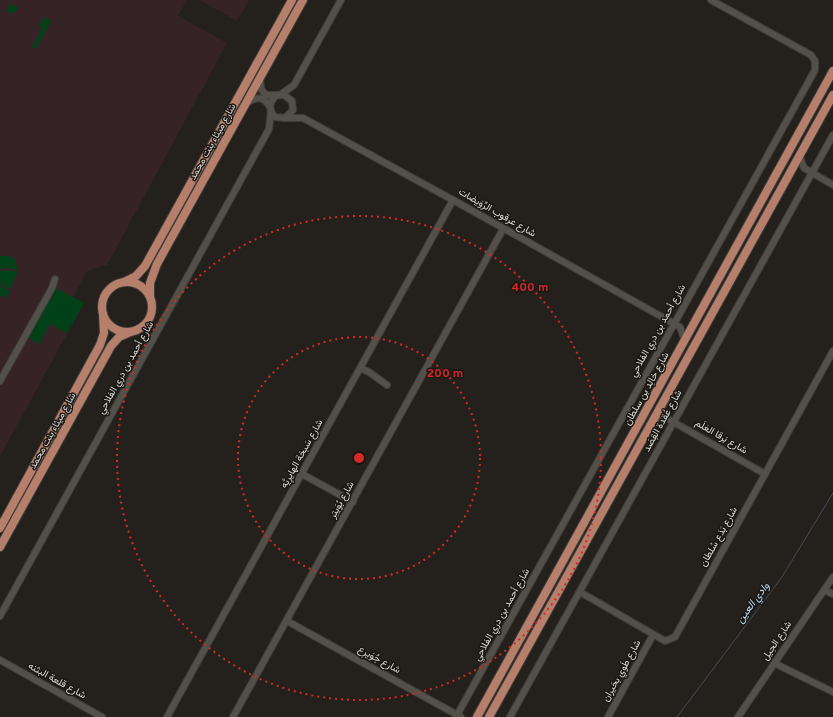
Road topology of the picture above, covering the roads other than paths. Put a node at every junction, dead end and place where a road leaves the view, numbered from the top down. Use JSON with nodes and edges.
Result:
{"nodes":[{"id":1,"x":292,"y":0,"type":"edge"},
{"id":2,"x":303,"y":0,"type":"edge"},
{"id":3,"x":341,"y":0,"type":"edge"},
{"id":4,"x":711,"y":0,"type":"edge"},
{"id":5,"x":833,"y":71,"type":"edge"},
{"id":6,"x":260,"y":78,"type":"junction"},
{"id":7,"x":294,"y":85,"type":"junction"},
{"id":8,"x":833,"y":95,"type":"edge"},
{"id":9,"x":278,"y":96,"type":"junction"},
{"id":10,"x":246,"y":103,"type":"junction"},
{"id":11,"x":293,"y":104,"type":"junction"},
{"id":12,"x":270,"y":109,"type":"junction"},
{"id":13,"x":284,"y":118,"type":"junction"},
{"id":14,"x":303,"y":118,"type":"junction"},
{"id":15,"x":269,"y":129,"type":"junction"},
{"id":16,"x":833,"y":135,"type":"edge"},
{"id":17,"x":799,"y":156,"type":"junction"},
{"id":18,"x":804,"y":168,"type":"junction"},
{"id":19,"x":789,"y":173,"type":"junction"},
{"id":20,"x":811,"y":173,"type":"junction"},
{"id":21,"x":833,"y":185,"type":"edge"},
{"id":22,"x":454,"y":200,"type":"junction"},
{"id":23,"x":503,"y":229,"type":"junction"},
{"id":24,"x":732,"y":256,"type":"junction"},
{"id":25,"x":55,"y":279,"type":"dead end"},
{"id":26,"x":124,"y":282,"type":"junction"},
{"id":27,"x":150,"y":296,"type":"junction"},
{"id":28,"x":103,"y":314,"type":"junction"},
{"id":29,"x":711,"y":316,"type":"junction"},
{"id":30,"x":674,"y":324,"type":"junction"},
{"id":31,"x":694,"y":324,"type":"junction"},
{"id":32,"x":680,"y":327,"type":"junction"},
{"id":33,"x":130,"y":332,"type":"junction"},
{"id":34,"x":685,"y":341,"type":"junction"},
{"id":35,"x":833,"y":351,"type":"edge"},
{"id":36,"x":360,"y":368,"type":"junction"},
{"id":37,"x":0,"y":381,"type":"edge"},
{"id":38,"x":387,"y":385,"type":"dead end"},
{"id":39,"x":662,"y":404,"type":"junction"},
{"id":40,"x":671,"y":420,"type":"junction"},
{"id":41,"x":653,"y":421,"type":"junction"},
{"id":42,"x":617,"y":464,"type":"junction"},
{"id":43,"x":302,"y":474,"type":"junction"},
{"id":44,"x":765,"y":474,"type":"junction"},
{"id":45,"x":352,"y":502,"type":"junction"},
{"id":46,"x":596,"y":524,"type":"junction"},
{"id":47,"x":0,"y":528,"type":"edge"},
{"id":48,"x":0,"y":547,"type":"edge"},
{"id":49,"x":833,"y":577,"type":"edge"},
{"id":50,"x":824,"y":590,"type":"junction"},
{"id":51,"x":580,"y":592,"type":"junction"},
{"id":52,"x":833,"y":594,"type":"edge"},
{"id":53,"x":0,"y":616,"type":"edge"},
{"id":54,"x":287,"y":621,"type":"junction"},
{"id":55,"x":653,"y":635,"type":"junction"},
{"id":56,"x":1,"y":661,"type":"edge"},
{"id":57,"x":774,"y":663,"type":"junction"},
{"id":58,"x":833,"y":692,"type":"edge"},
{"id":59,"x":458,"y":716,"type":"edge"},
{"id":60,"x":102,"y":717,"type":"edge"},
{"id":61,"x":167,"y":717,"type":"edge"},
{"id":62,"x":233,"y":717,"type":"edge"},
{"id":63,"x":476,"y":717,"type":"edge"},
{"id":64,"x":489,"y":717,"type":"edge"},
{"id":65,"x":510,"y":717,"type":"edge"},
{"id":66,"x":608,"y":717,"type":"edge"},
{"id":67,"x":738,"y":717,"type":"edge"}],
"edges":[{"from":1,"to":26,"type":"main road","name":"شارع ميثاء بنت محمد"},
{"from":2,"to":6,"type":"main road","name":"شارع ميثاء بنت محمد"},
{"from":3,"to":7,"type":"street"},
{"from":4,"to":30,"type":"street","name":"شارع أحمد بن دري الفلاحي"},
{"from":5,"to":24,"type":"main road","name":"شارع خالِد بن سلطان"},
{"from":6,"to":9,"type":"street"},
{"from":6,"to":10,"type":"main road","name":"شارع ميثاء بنت محمد"},
{"from":7,"to":9,"type":"street"},
{"from":7,"to":11,"type":"street"},
{"from":8,"to":17,"type":"main road","name":"شارع خالِد بن سلطان"},
{"from":9,"to":11,"type":"street"},
{"from":9,"to":12,"type":"street"},
{"from":10,"to":12,"type":"street"},
{"from":10,"to":27,"type":"main road","name":"شارع ميثاء بنت محمد"},
{"from":11,"to":13,"type":"street"},
{"from":11,"to":14,"type":"street","name":"شارع عرقوب الرِّوَيضات"},
{"from":12,"to":13,"type":"street"},
{"from":12,"to":15,"type":"street","name":"شارع أحمد بن دري الفلاحي"},
{"from":13,"to":14,"type":"street","name":"شارع عرقوب الرِّوَيضات"},
{"from":13,"to":15,"type":"street","name":"شارع أحمد بن دري الفلاحي"},
{"from":14,"to":22,"type":"street","name":"شارع عرقوب الرِّوَيضات"},
{"from":15,"to":53,"type":"street","name":"شارع أحمد بن دري الفلاحي"},
{"from":16,"to":20,"type":"street","name":"شارع عُقدة القِصَد"},
{"from":17,"to":18,"type":"street"},
{"from":17,"to":19,"type":"main road","name":"شارع خالِد بن سلطان"},
{"from":18,"to":19,"type":"street"},
{"from":18,"to":20,"type":"street"},
{"from":19,"to":29,"type":"main road","name":"شارع خالِد بن سلطان"},
{"from":20,"to":21,"type":"street"},
{"from":20,"to":40,"type":"street","name":"شارع عُقدة القِصَد"},
{"from":22,"to":23,"type":"street","name":"شارع عرقوب الرِّوَيضات"},
{"from":22,"to":36,"type":"street","name":"شارع سَبخة الهايرِيَّه"},
{"from":23,"to":30,"type":"street","name":"شارع عرقوب الرِّوَيضات"},
{"from":23,"to":45,"type":"street","name":"شارع بُوَيتِر"},
{"from":24,"to":29,"type":"main road"},
{"from":24,"to":31,"type":"main road","name":"شارع خالِد بن سلطان"},
{"from":25,"to":37,"type":"street"},
{"from":26,"to":27,"type":"main road"},
{"from":26,"to":28,"type":"main road"},
{"from":27,"to":33,"type":"main road"},
{"from":28,"to":33,"type":"main road"},
{"from":28,"to":47,"type":"main road","name":"شارع ميثاء بنت محمد"},
{"from":29,"to":39,"type":"main road","name":"شارع خالِد بن سلطان"},
{"from":30,"to":32,"type":"street","name":"شارع عرقوب الرِّوَيضات"},
{"from":30,"to":59,"type":"street","name":"شارع أحمد بن دري الفلاحي"},
{"from":31,"to":32,"type":"street"},
{"from":31,"to":34,"type":"main road","name":"شارع خالِد بن سلطان"},
{"from":32,"to":34,"type":"street"},
{"from":33,"to":48,"type":"main road","name":"شارع ميثاء بنت محمد"},
{"from":34,"to":42,"type":"main road","name":"شارع خالِد بن سلطان"},
{"from":35,"to":44,"type":"street","name":"شارع بَدَع سُلطان"},
{"from":36,"to":38,"type":"street"},
{"from":36,"to":43,"type":"street","name":"شارع سَبخة الهايرِيَّه"},
{"from":39,"to":40,"type":"street"},
{"from":39,"to":41,"type":"main road","name":"شارع خالِد بن سلطان"},
{"from":40,"to":41,"type":"street"},
{"from":40,"to":44,"type":"street","name":"شارع بَرقا العَلَم"},
{"from":40,"to":51,"type":"street","name":"شارع عُقدة القِصَد"},
{"from":41,"to":46,"type":"main road","name":"شارع خالِد بن سلطان"},
{"from":42,"to":46,"type":"main road"},
{"from":42,"to":63,"type":"main road","name":"شارع خالِد بن سلطان"},
{"from":43,"to":45,"type":"street"},
{"from":43,"to":61,"type":"street","name":"شارع سَبخة الهايرِيَّه"},
{"from":44,"to":55,"type":"street","name":"شارع بَدَع سُلطان"},
{"from":45,"to":54,"type":"street","name":"شارع بُوَيتِر"},
{"from":46,"to":64,"type":"main road","name":"شارع خالِد بن سلطان"},
{"from":49,"to":50,"type":"street","name":"شارع الحِيل"},
{"from":50,"to":52,"type":"street"},
{"from":50,"to":57,"type":"street","name":"شارع الحِيل"},
{"from":51,"to":55,"type":"street","name":"شارع بَدَع سُلطان"},
{"from":51,"to":65,"type":"street","name":"شارع عُقدة القِصَد"},
{"from":54,"to":59,"type":"street","name":"شارع جُوَيرِع"},
{"from":54,"to":62,"type":"street","name":"شارع بُوَيتِر"},
{"from":55,"to":66,"type":"street","name":"شارع طَوي بحَيران"},
{"from":56,"to":60,"type":"street","name":"شارع قلعة البثنه"},
{"from":57,"to":58,"type":"street"},
{"from":57,"to":67,"type":"street","name":"شارع الحِيل"}]}
